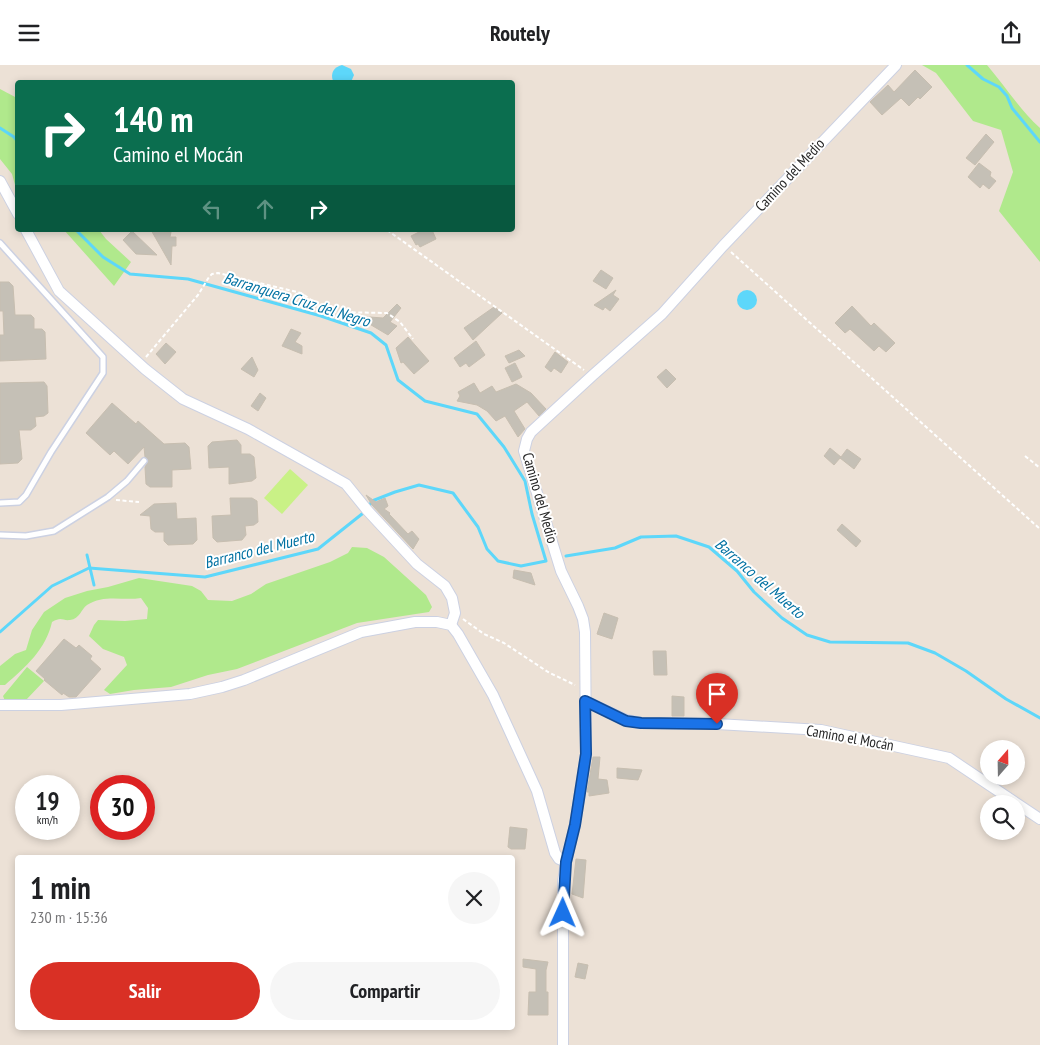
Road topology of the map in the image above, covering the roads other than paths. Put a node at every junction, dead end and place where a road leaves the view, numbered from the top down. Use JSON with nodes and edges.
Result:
{"nodes":[{"id":1,"x":896,"y":65,"type":"edge"},
{"id":2,"x":0,"y":181,"type":"edge"},
{"id":3,"x":15,"y":208,"type":"edge"},
{"id":4,"x":27,"y":232,"type":"edge"},
{"id":5,"x":0,"y":243,"type":"edge"},
{"id":6,"x":144,"y":461,"type":"dead end"},
{"id":7,"x":0,"y":503,"type":"edge"},
{"id":8,"x":0,"y":535,"type":"edge"},
{"id":9,"x":451,"y":625,"type":"junction"},
{"id":10,"x":585,"y":695,"type":"junction"},
{"id":11,"x":0,"y":705,"type":"edge"},
{"id":12,"x":1040,"y":819,"type":"edge"},
{"id":13,"x":566,"y":862,"type":"junction"},
{"id":14,"x":563,"y":1045,"type":"edge"}],
"edges":[{"from":1,"to":10,"type":"street","name":"Camino del Medio"},
{"from":2,"to":3,"type":"street"},
{"from":4,"to":9,"type":"street"},
{"from":5,"to":7,"type":"lane"},
{"from":6,"to":8,"type":"lane"},
{"from":9,"to":11,"type":"street"},
{"from":9,"to":13,"type":"street"},
{"from":10,"to":12,"type":"street","name":"Camino el Mocán"},
{"from":10,"to":13,"type":"street","name":"Camino del Medio"},
{"from":13,"to":14,"type":"street","name":"Camino del Medio"}]}
